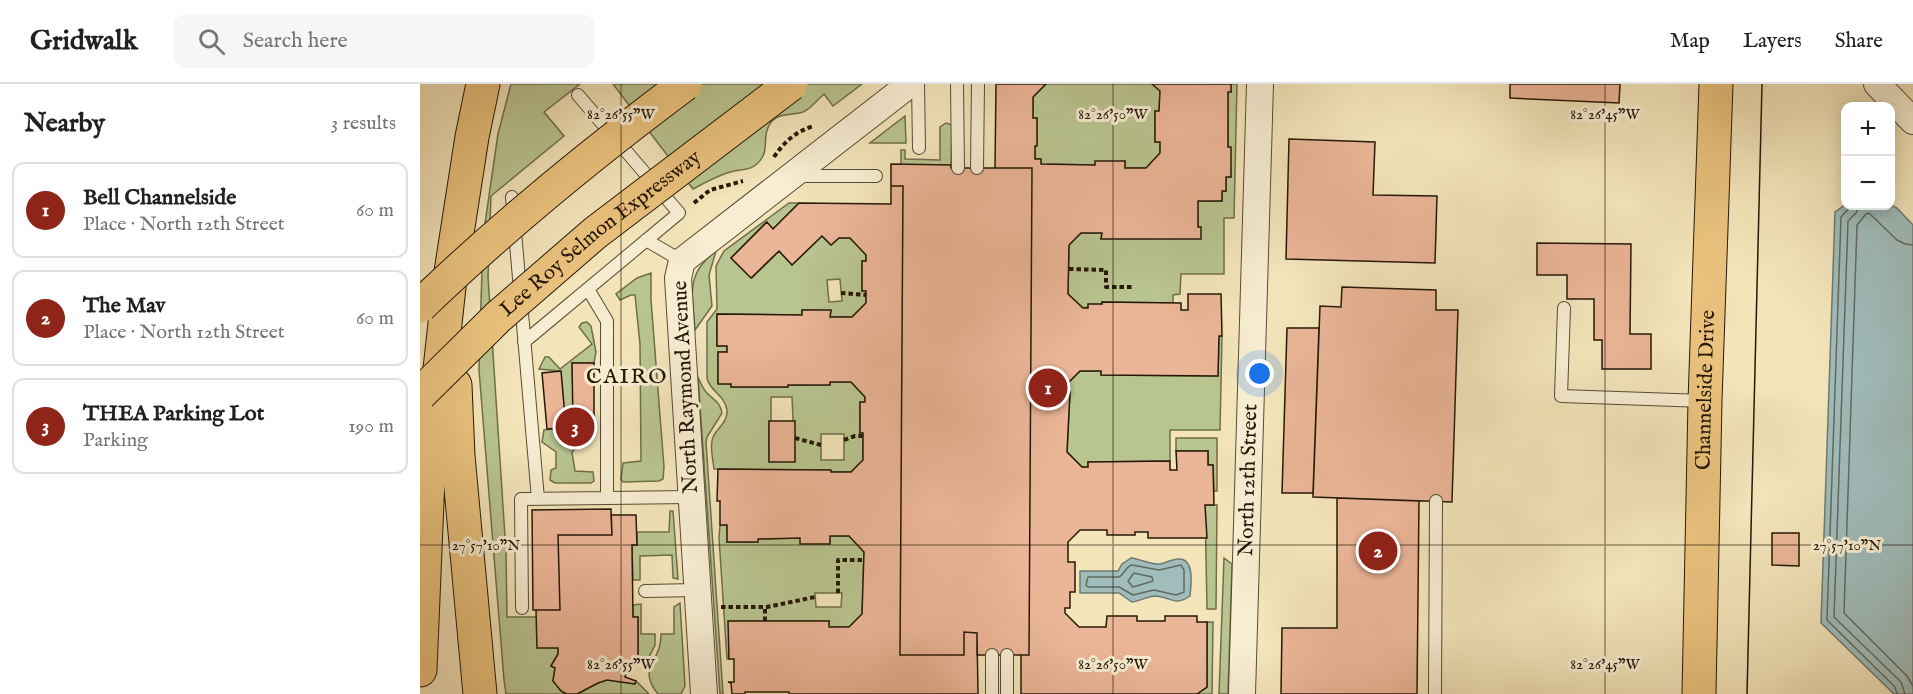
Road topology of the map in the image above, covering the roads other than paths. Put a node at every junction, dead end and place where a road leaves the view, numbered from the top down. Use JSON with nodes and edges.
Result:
{"nodes":[{"id":1,"x":483,"y":84,"type":"edge"},
{"id":2,"x":685,"y":84,"type":"edge"},
{"id":3,"x":791,"y":84,"type":"edge"},
{"id":4,"x":910,"y":84,"type":"edge"},
{"id":5,"x":918,"y":84,"type":"edge"},
{"id":6,"x":957,"y":84,"type":"edge"},
{"id":7,"x":978,"y":84,"type":"edge"},
{"id":8,"x":1260,"y":84,"type":"edge"},
{"id":9,"x":1716,"y":84,"type":"edge"},
{"id":10,"x":1877,"y":84,"type":"edge"},
{"id":11,"x":578,"y":95,"type":"dead end"},
{"id":12,"x":1913,"y":121,"type":"edge"},
{"id":13,"x":919,"y":148,"type":"dead end"},
{"id":14,"x":958,"y":168,"type":"dead end"},
{"id":15,"x":977,"y":168,"type":"dead end"},
{"id":16,"x":792,"y":176,"type":"junction"},
{"id":17,"x":876,"y":176,"type":"dead end"},
{"id":18,"x":512,"y":197,"type":"dead end"},
{"id":19,"x":646,"y":240,"type":"junction"},
{"id":20,"x":682,"y":261,"type":"junction"},
{"id":21,"x":450,"y":278,"type":"junction"},
{"id":22,"x":588,"y":289,"type":"junction"},
{"id":23,"x":420,"y":306,"type":"edge"},
{"id":24,"x":1564,"y":308,"type":"dead end"},
{"id":25,"x":524,"y":342,"type":"junction"},
{"id":26,"x":420,"y":394,"type":"edge"},
{"id":27,"x":1705,"y":401,"type":"junction"},
{"id":28,"x":424,"y":490,"type":"edge"},
{"id":29,"x":691,"y":497,"type":"junction"},
{"id":30,"x":607,"y":498,"type":"junction"},
{"id":31,"x":538,"y":499,"type":"junction"},
{"id":32,"x":1436,"y":501,"type":"dead end"},
{"id":33,"x":697,"y":590,"type":"junction"},
{"id":34,"x":645,"y":591,"type":"dead end"},
{"id":35,"x":522,"y":608,"type":"dead end"},
{"id":36,"x":992,"y":655,"type":"dead end"},
{"id":37,"x":1007,"y":655,"type":"dead end"},
{"id":38,"x":420,"y":670,"type":"edge"},
{"id":39,"x":480,"y":694,"type":"edge"},
{"id":40,"x":704,"y":694,"type":"edge"},
{"id":41,"x":992,"y":694,"type":"edge"},
{"id":42,"x":1007,"y":694,"type":"edge"},
{"id":43,"x":1242,"y":694,"type":"edge"},
{"id":44,"x":1435,"y":694,"type":"edge"},
{"id":45,"x":1699,"y":694,"type":"edge"}],
"edges":[{"from":1,"to":21,"type":"main road"},
{"from":2,"to":23,"type":"main road","bridge":true},
{"from":3,"to":26,"type":"main road","name":"Lee Roy Selmon Expressway","bridge":true},
{"from":4,"to":16,"type":"street","name":"North Raymond Avenue"},
{"from":5,"to":13,"type":"lane"},
{"from":6,"to":14,"type":"lane"},
{"from":7,"to":15,"type":"lane"},
{"from":8,"to":43,"type":"street","name":"North 12th Street"},
{"from":9,"to":27,"type":"main road","name":"Channelside Drive"},
{"from":10,"to":12,"type":"street"},
{"from":11,"to":19,"type":"lane"},
{"from":16,"to":17,"type":"lane"},
{"from":16,"to":20,"type":"street","name":"North Raymond Avenue"},
{"from":18,"to":25,"type":"lane"},
{"from":19,"to":20,"type":"lane"},
{"from":19,"to":22,"type":"lane"},
{"from":20,"to":29,"type":"street","name":"North Raymond Avenue"},
{"from":21,"to":28,"type":"main road"},
{"from":21,"to":39,"type":"main road"},
{"from":22,"to":25,"type":"lane"},
{"from":22,"to":30,"type":"lane"},
{"from":24,"to":27,"type":"lane"},
{"from":25,"to":31,"type":"lane"},
{"from":27,"to":45,"type":"main road","name":"Channelside Drive"},
{"from":28,"to":38,"type":"main road"},
{"from":29,"to":30,"type":"lane"},
{"from":29,"to":33,"type":"street","name":"North Raymond Avenue"},
{"from":30,"to":31,"type":"lane"},
{"from":31,"to":35,"type":"lane"},
{"from":32,"to":44,"type":"lane"},
{"from":33,"to":34,"type":"lane"},
{"from":33,"to":40,"type":"street","name":"North Raymond Avenue"},
{"from":36,"to":41,"type":"lane"},
{"from":37,"to":42,"type":"lane"}]}
